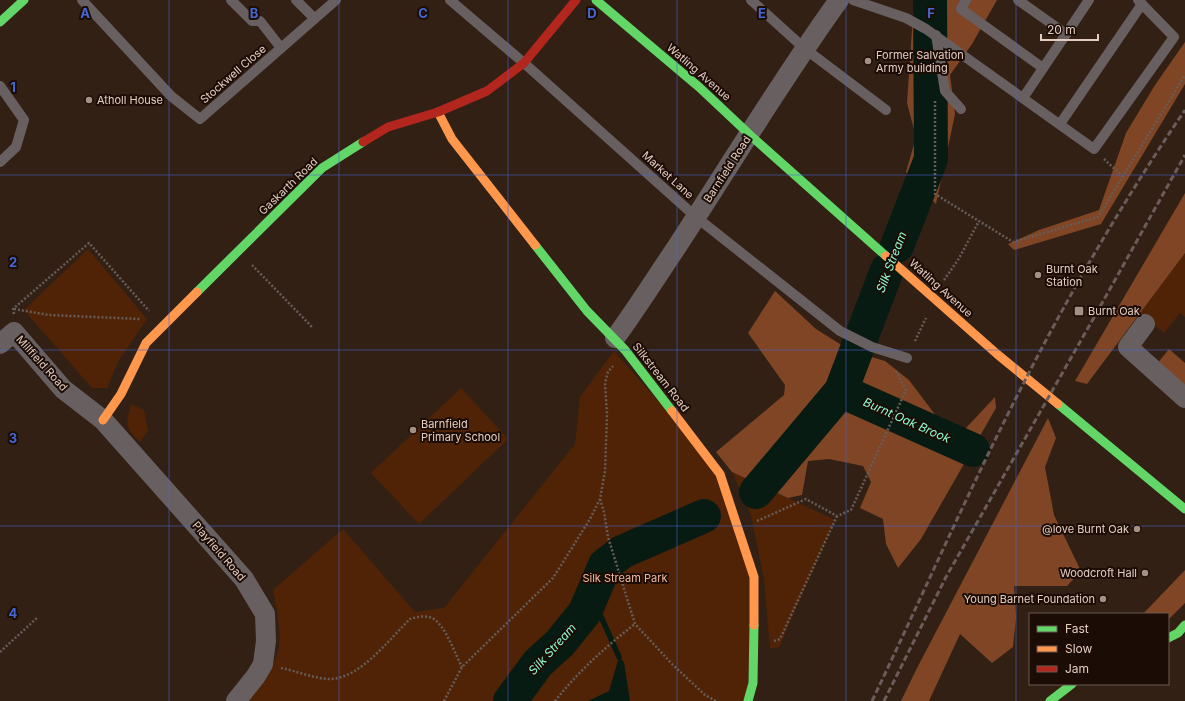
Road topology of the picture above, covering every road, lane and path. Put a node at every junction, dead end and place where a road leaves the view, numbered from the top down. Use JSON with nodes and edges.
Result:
{"nodes":[{"id":1,"x":24,"y":0,"type":"edge"},
{"id":2,"x":82,"y":0,"type":"edge"},
{"id":3,"x":231,"y":0,"type":"edge"},
{"id":4,"x":296,"y":0,"type":"edge"},
{"id":5,"x":336,"y":0,"type":"edge"},
{"id":6,"x":450,"y":0,"type":"edge"},
{"id":7,"x":576,"y":0,"type":"edge"},
{"id":8,"x":596,"y":0,"type":"edge"},
{"id":9,"x":752,"y":0,"type":"edge"},
{"id":10,"x":838,"y":0,"type":"edge"},
{"id":11,"x":852,"y":0,"type":"edge"},
{"id":12,"x":966,"y":0,"type":"edge"},
{"id":13,"x":1018,"y":0,"type":"edge"},
{"id":14,"x":1089,"y":0,"type":"edge"},
{"id":15,"x":1140,"y":2,"type":"edge"},
{"id":16,"x":2,"y":16,"type":"edge"},
{"id":17,"x":314,"y":18,"type":"junction"},
{"id":18,"x":1066,"y":34,"type":"junction"},
{"id":19,"x":936,"y":35,"type":"junction"},
{"id":20,"x":281,"y":48,"type":"junction"},
{"id":21,"x":804,"y":48,"type":"junction"},
{"id":22,"x":524,"y":63,"type":"junction"},
{"id":23,"x":1043,"y":68,"type":"junction"},
{"id":24,"x":1185,"y":75,"type":"edge"},
{"id":25,"x":0,"y":86,"type":"edge"},
{"id":26,"x":1023,"y":98,"type":"junction"},
{"id":27,"x":935,"y":99,"type":"dead end"},
{"id":28,"x":886,"y":110,"type":"dead end"},
{"id":29,"x":961,"y":110,"type":"dead end"},
{"id":30,"x":438,"y":112,"type":"junction"},
{"id":31,"x":1060,"y":124,"type":"junction"},
{"id":32,"x":750,"y":135,"type":"junction"},
{"id":33,"x":1094,"y":149,"type":"junction"},
{"id":34,"x":0,"y":162,"type":"edge"},
{"id":35,"x":1123,"y":177,"type":"junction"},
{"id":36,"x":696,"y":217,"type":"junction"},
{"id":37,"x":980,"y":221,"type":"junction"},
{"id":38,"x":238,"y":251,"type":"junction"},
{"id":39,"x":932,"y":297,"type":"junction"},
{"id":40,"x":14,"y":309,"type":"junction"},
{"id":41,"x":927,"y":317,"type":"dead end"},
{"id":42,"x":155,"y":319,"type":"junction"},
{"id":43,"x":1145,"y":324,"type":"dead end"},
{"id":44,"x":163,"y":327,"type":"junction"},
{"id":45,"x":313,"y":328,"type":"dead end"},
{"id":46,"x":7,"y":338,"type":"edge"},
{"id":47,"x":615,"y":338,"type":"junction"},
{"id":48,"x":915,"y":341,"type":"dead end"},
{"id":49,"x":884,"y":351,"type":"junction"},
{"id":50,"x":907,"y":358,"type":"dead end"},
{"id":51,"x":615,"y":364,"type":"dead end"},
{"id":52,"x":1185,"y":398,"type":"edge"},
{"id":53,"x":103,"y":420,"type":"junction"},
{"id":54,"x":600,"y":499,"type":"junction"},
{"id":55,"x":1185,"y":509,"type":"edge"},
{"id":56,"x":837,"y":516,"type":"junction"},
{"id":57,"x":738,"y":529,"type":"junction"},
{"id":58,"x":38,"y":617,"type":"dead end"},
{"id":59,"x":635,"y":624,"type":"junction"},
{"id":60,"x":753,"y":647,"type":"junction"},
{"id":61,"x":0,"y":652,"type":"edge"},
{"id":62,"x":263,"y":664,"type":"junction"},
{"id":63,"x":462,"y":667,"type":"junction"},
{"id":64,"x":1071,"y":685,"type":"edge"},
{"id":65,"x":236,"y":701,"type":"edge"},
{"id":66,"x":444,"y":701,"type":"edge"},
{"id":67,"x":555,"y":701,"type":"edge"},
{"id":68,"x":716,"y":701,"type":"edge"},
{"id":69,"x":748,"y":701,"type":"edge"},
{"id":70,"x":1050,"y":701,"type":"edge"}],
"edges":[{"from":1,"to":16,"type":"street"},
{"from":2,"to":20,"type":"lane","name":"Stockwell Close"},
{"from":3,"to":20,"type":"lane"},
{"from":4,"to":17,"type":"lane"},
{"from":5,"to":17,"type":"lane","name":"Stockwell Close"},
{"from":6,"to":22,"type":"lane","name":"Market Lane"},
{"from":7,"to":22,"type":"street","name":"Gaskarth Road"},
{"from":8,"to":32,"type":"street","name":"Watling Avenue"},
{"from":9,"to":21,"type":"lane"},
{"from":10,"to":21,"type":"street","name":"Barnfield Road"},
{"from":11,"to":19,"type":"lane"},
{"from":12,"to":23,"type":"lane"},
{"from":13,"to":18,"type":"lane"},
{"from":14,"to":18,"type":"lane"},
{"from":15,"to":31,"type":"lane"},
{"from":15,"to":33,"type":"lane"},
{"from":17,"to":20,"type":"lane","name":"Stockwell Close"},
{"from":18,"to":23,"type":"lane"},
{"from":19,"to":26,"type":"lane"},
{"from":19,"to":29,"type":"lane"},
{"from":21,"to":28,"type":"lane"},
{"from":21,"to":32,"type":"street","name":"Barnfield Road"},
{"from":22,"to":30,"type":"street","name":"Gaskarth Road"},
{"from":22,"to":36,"type":"lane","name":"Market Lane"},
{"from":23,"to":26,"type":"lane"},
{"from":24,"to":35,"type":"path"},
{"from":25,"to":34,"type":"lane"},
{"from":26,"to":31,"type":"lane"},
{"from":27,"to":37,"type":"path"},
{"from":30,"to":38,"type":"street","name":"Gaskarth Road"},
{"from":30,"to":47,"type":"street","name":"Silkstream Road"},
{"from":31,"to":33,"type":"lane"},
{"from":32,"to":36,"type":"street","name":"Barnfield Road"},
{"from":32,"to":39,"type":"street","name":"Watling Avenue"},
{"from":33,"to":35,"type":"path"},
{"from":35,"to":37,"type":"path"},
{"from":36,"to":47,"type":"street","name":"Barnfield Road"},
{"from":36,"to":49,"type":"lane","name":"Market Lane"},
{"from":37,"to":39,"type":"path"},
{"from":38,"to":44,"type":"street","name":"Gaskarth Road"},
{"from":38,"to":45,"type":"path"},
{"from":39,"to":55,"type":"street","name":"Watling Avenue"},
{"from":40,"to":42,"type":"path"},
{"from":40,"to":42,"type":"path"},
{"from":40,"to":46,"type":"path"},
{"from":41,"to":48,"type":"path"},
{"from":42,"to":44,"type":"path"},
{"from":43,"to":52,"type":"street"},
{"from":44,"to":53,"type":"street","name":"Gaskarth Road"},
{"from":46,"to":53,"type":"street","name":"Millfield Road"},
{"from":47,"to":57,"type":"street","name":"Silkstream Road"},
{"from":49,"to":50,"type":"lane","name":"Market Lane"},
{"from":49,"to":56,"type":"path"},
{"from":51,"to":54,"type":"path"},
{"from":53,"to":62,"type":"street","name":"Playfield Road"},
{"from":54,"to":59,"type":"path"},
{"from":54,"to":63,"type":"path"},
{"from":56,"to":57,"type":"path"},
{"from":56,"to":60,"type":"path"},
{"from":57,"to":60,"type":"street","name":"Silkstream Road"},
{"from":58,"to":61,"type":"path"},
{"from":59,"to":67,"type":"path"},
{"from":59,"to":68,"type":"path"},
{"from":60,"to":69,"type":"street","name":"Silkstream Road"},
{"from":62,"to":63,"type":"path"},
{"from":62,"to":65,"type":"street","name":"Playfield Road"},
{"from":63,"to":66,"type":"path"},
{"from":64,"to":70,"type":"street"}]}
